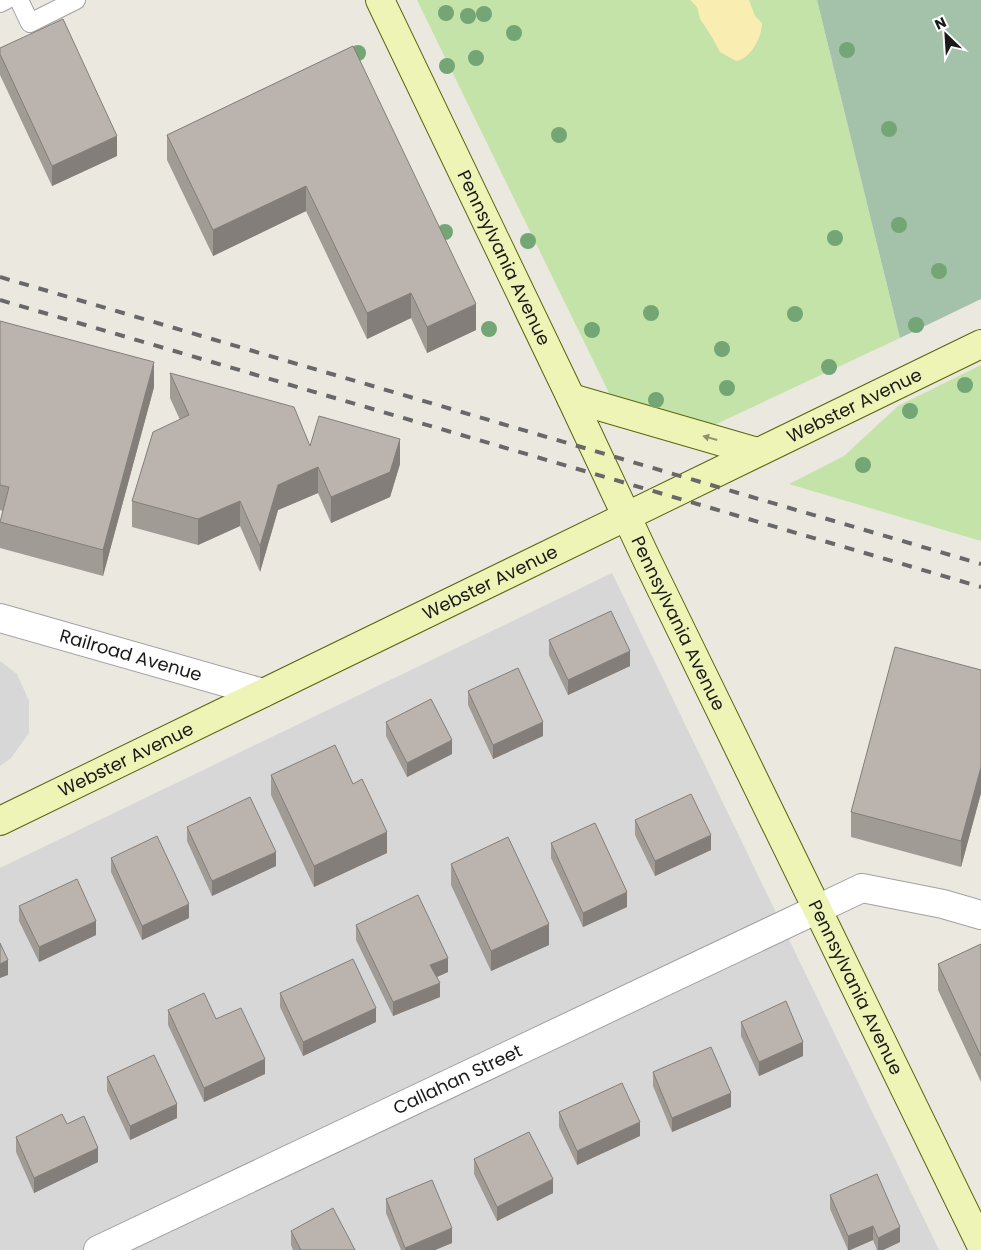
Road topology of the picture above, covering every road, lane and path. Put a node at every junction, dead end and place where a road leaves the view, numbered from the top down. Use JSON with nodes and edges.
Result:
{"nodes":[{"id":1,"x":6,"y":0,"type":"edge"},
{"id":2,"x":19,"y":0,"type":"edge"},
{"id":3,"x":76,"y":0,"type":"edge"},
{"id":4,"x":380,"y":0,"type":"edge"},
{"id":5,"x":0,"y":3,"type":"edge"},
{"id":6,"x":981,"y":344,"type":"edge"},
{"id":7,"x":571,"y":398,"type":"junction"},
{"id":8,"x":757,"y":452,"type":"junction"},
{"id":9,"x":626,"y":516,"type":"junction"},
{"id":10,"x":0,"y":618,"type":"edge"},
{"id":11,"x":262,"y":693,"type":"junction"},
{"id":12,"x":0,"y":821,"type":"edge"},
{"id":13,"x":817,"y":909,"type":"junction"},
{"id":14,"x":981,"y":915,"type":"edge"},
{"id":15,"x":981,"y":1245,"type":"edge"},
{"id":16,"x":98,"y":1250,"type":"edge"}],
"edges":[{"from":1,"to":5,"type":"lane"},
{"from":2,"to":3,"type":"lane"},
{"from":4,"to":7,"type":"street","name":"Pennsylvania Avenue"},
{"from":6,"to":8,"type":"street","name":"Webster Avenue"},
{"from":8,"to":7,"type":"street","one_way":true},
{"from":7,"to":9,"type":"street","name":"Pennsylvania Avenue"},
{"from":8,"to":9,"type":"street","name":"Webster Avenue"},
{"from":9,"to":11,"type":"street","name":"Webster Avenue"},
{"from":9,"to":13,"type":"street","name":"Pennsylvania Avenue"},
{"from":10,"to":11,"type":"street","name":"Railroad Avenue"},
{"from":11,"to":12,"type":"street","name":"Webster Avenue"},
{"from":13,"to":14,"type":"street"},
{"from":13,"to":15,"type":"street","name":"Pennsylvania Avenue"},
{"from":13,"to":16,"type":"street","name":"Callahan Street"}]}
